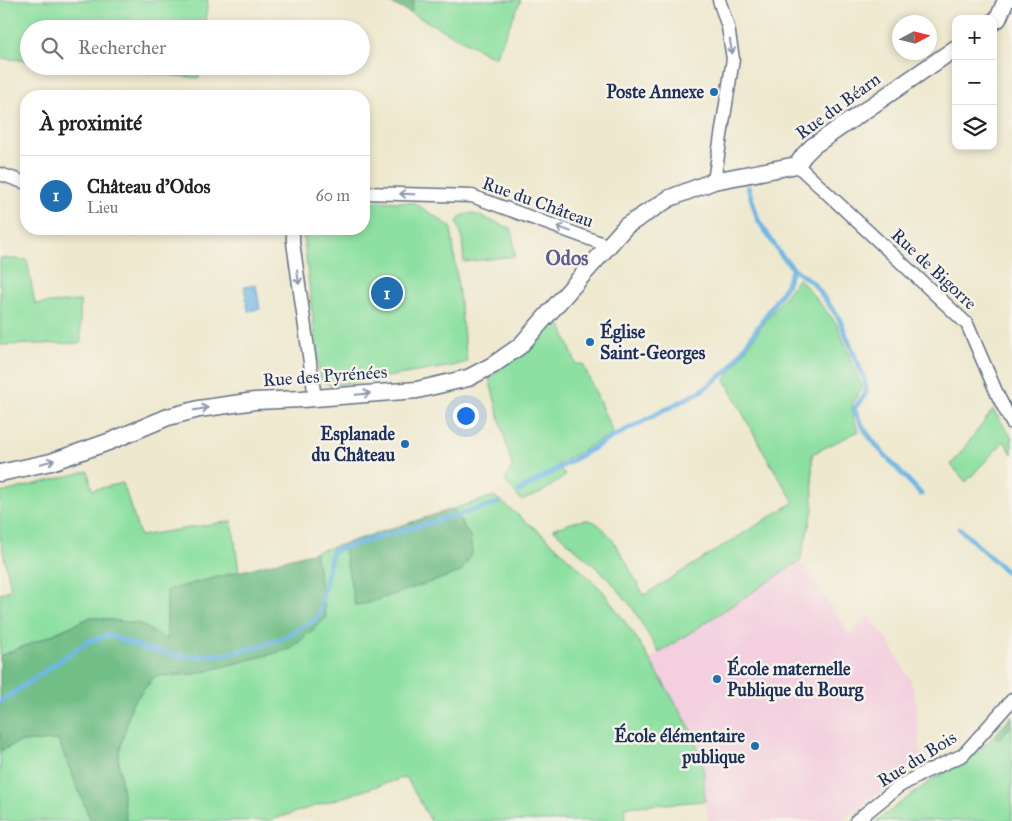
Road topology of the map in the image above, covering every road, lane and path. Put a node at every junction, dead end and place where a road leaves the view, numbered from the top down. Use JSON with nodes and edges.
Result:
{"nodes":[{"id":1,"x":719,"y":0,"type":"edge"},
{"id":2,"x":1006,"y":0,"type":"edge"},
{"id":3,"x":1001,"y":20,"type":"edge"},
{"id":4,"x":952,"y":51,"type":"edge"},
{"id":5,"x":797,"y":165,"type":"junction"},
{"id":6,"x":0,"y":174,"type":"edge"},
{"id":7,"x":714,"y":180,"type":"junction"},
{"id":8,"x":20,"y":181,"type":"edge"},
{"id":9,"x":370,"y":193,"type":"edge"},
{"id":10,"x":294,"y":235,"type":"edge"},
{"id":11,"x":610,"y":246,"type":"junction"},
{"id":12,"x":315,"y":398,"type":"junction"},
{"id":13,"x":1012,"y":422,"type":"edge"},
{"id":14,"x":0,"y":474,"type":"edge"},
{"id":15,"x":1012,"y":700,"type":"edge"},
{"id":16,"x":856,"y":821,"type":"edge"}],
"edges":[{"from":1,"to":7,"type":"street","one_way":true},
{"from":2,"to":3,"type":"street"},
{"from":4,"to":5,"type":"street","name":"Rue du Béarn"},
{"from":5,"to":7,"type":"street","name":"Rue des Pyrénées"},
{"from":5,"to":13,"type":"street","name":"Rue de Bigorre"},
{"from":6,"to":8,"type":"street"},
{"from":7,"to":11,"type":"street","name":"Rue des Pyrénées"},
{"from":11,"to":9,"type":"street","name":"Rue du Château","one_way":true},
{"from":10,"to":12,"type":"street","one_way":true},
{"from":12,"to":11,"type":"street","name":"Rue des Pyrénées","one_way":true},
{"from":14,"to":12,"type":"street","name":"Rue des Pyrénées","one_way":true},
{"from":15,"to":16,"type":"street","name":"Rue du Bois"}]}
